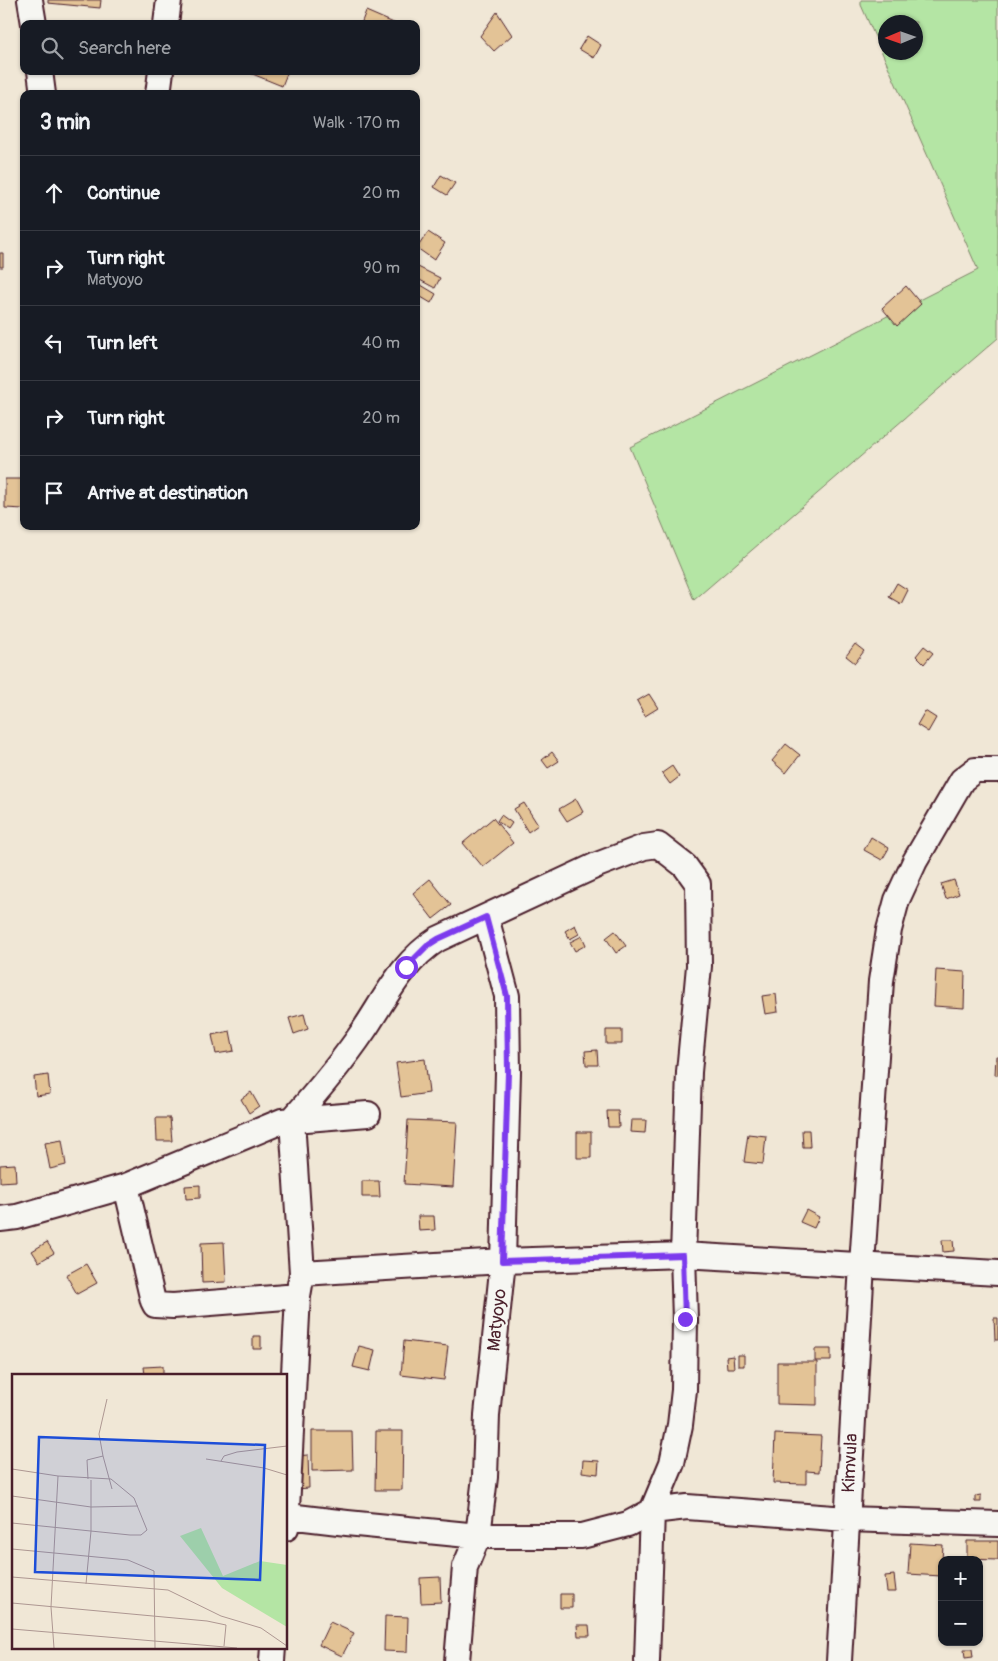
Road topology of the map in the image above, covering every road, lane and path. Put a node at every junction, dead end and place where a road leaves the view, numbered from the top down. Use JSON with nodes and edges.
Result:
{"nodes":[{"id":1,"x":30,"y":0,"type":"edge"},
{"id":2,"x":169,"y":0,"type":"edge"},
{"id":3,"x":33,"y":20,"type":"edge"},
{"id":4,"x":166,"y":20,"type":"edge"},
{"id":5,"x":41,"y":75,"type":"edge"},
{"id":6,"x":160,"y":75,"type":"edge"},
{"id":7,"x":42,"y":90,"type":"edge"},
{"id":8,"x":159,"y":90,"type":"edge"},
{"id":9,"x":998,"y":770,"type":"edge"},
{"id":10,"x":486,"y":917,"type":"junction"},
{"id":11,"x":368,"y":1114,"type":"dead end"},
{"id":12,"x":292,"y":1120,"type":"junction"},
{"id":13,"x":126,"y":1186,"type":"junction"},
{"id":14,"x":0,"y":1219,"type":"edge"},
{"id":15,"x":683,"y":1255,"type":"junction"},
{"id":16,"x":502,"y":1261,"type":"junction"},
{"id":17,"x":862,"y":1266,"type":"junction"},
{"id":18,"x":998,"y":1273,"type":"edge"},
{"id":19,"x":300,"y":1285,"type":"junction"},
{"id":20,"x":288,"y":1504,"type":"edge"},
{"id":21,"x":652,"y":1511,"type":"junction"},
{"id":22,"x":847,"y":1519,"type":"junction"},
{"id":23,"x":288,"y":1522,"type":"edge"},
{"id":24,"x":998,"y":1524,"type":"edge"},
{"id":25,"x":478,"y":1536,"type":"junction"},
{"id":26,"x":273,"y":1648,"type":"edge"},
{"id":27,"x":272,"y":1661,"type":"edge"},
{"id":28,"x":457,"y":1661,"type":"edge"},
{"id":29,"x":647,"y":1661,"type":"edge"},
{"id":30,"x":839,"y":1661,"type":"edge"}],
"edges":[{"from":1,"to":3,"type":"street"},
{"from":2,"to":4,"type":"street"},
{"from":5,"to":7,"type":"street"},
{"from":6,"to":8,"type":"street"},
{"from":9,"to":17,"type":"street","name":"Kimvula"},
{"from":10,"to":12,"type":"street"},
{"from":10,"to":15,"type":"street"},
{"from":10,"to":16,"type":"street","name":"Matyoyo"},
{"from":11,"to":12,"type":"street"},
{"from":12,"to":13,"type":"street"},
{"from":12,"to":19,"type":"street"},
{"from":13,"to":14,"type":"street"},
{"from":13,"to":19,"type":"street"},
{"from":15,"to":16,"type":"street"},
{"from":15,"to":17,"type":"street"},
{"from":15,"to":21,"type":"street"},
{"from":16,"to":19,"type":"street"},
{"from":16,"to":25,"type":"street","name":"Matyoyo"},
{"from":17,"to":18,"type":"street"},
{"from":17,"to":22,"type":"street","name":"Kimvula"},
{"from":19,"to":20,"type":"street"},
{"from":21,"to":22,"type":"street"},
{"from":21,"to":25,"type":"street"},
{"from":21,"to":29,"type":"street"},
{"from":22,"to":24,"type":"street"},
{"from":22,"to":30,"type":"street","name":"Kimvula"},
{"from":23,"to":25,"type":"street"},
{"from":25,"to":28,"type":"street","name":"Matyoyo"},
{"from":26,"to":27,"type":"street"}]}
